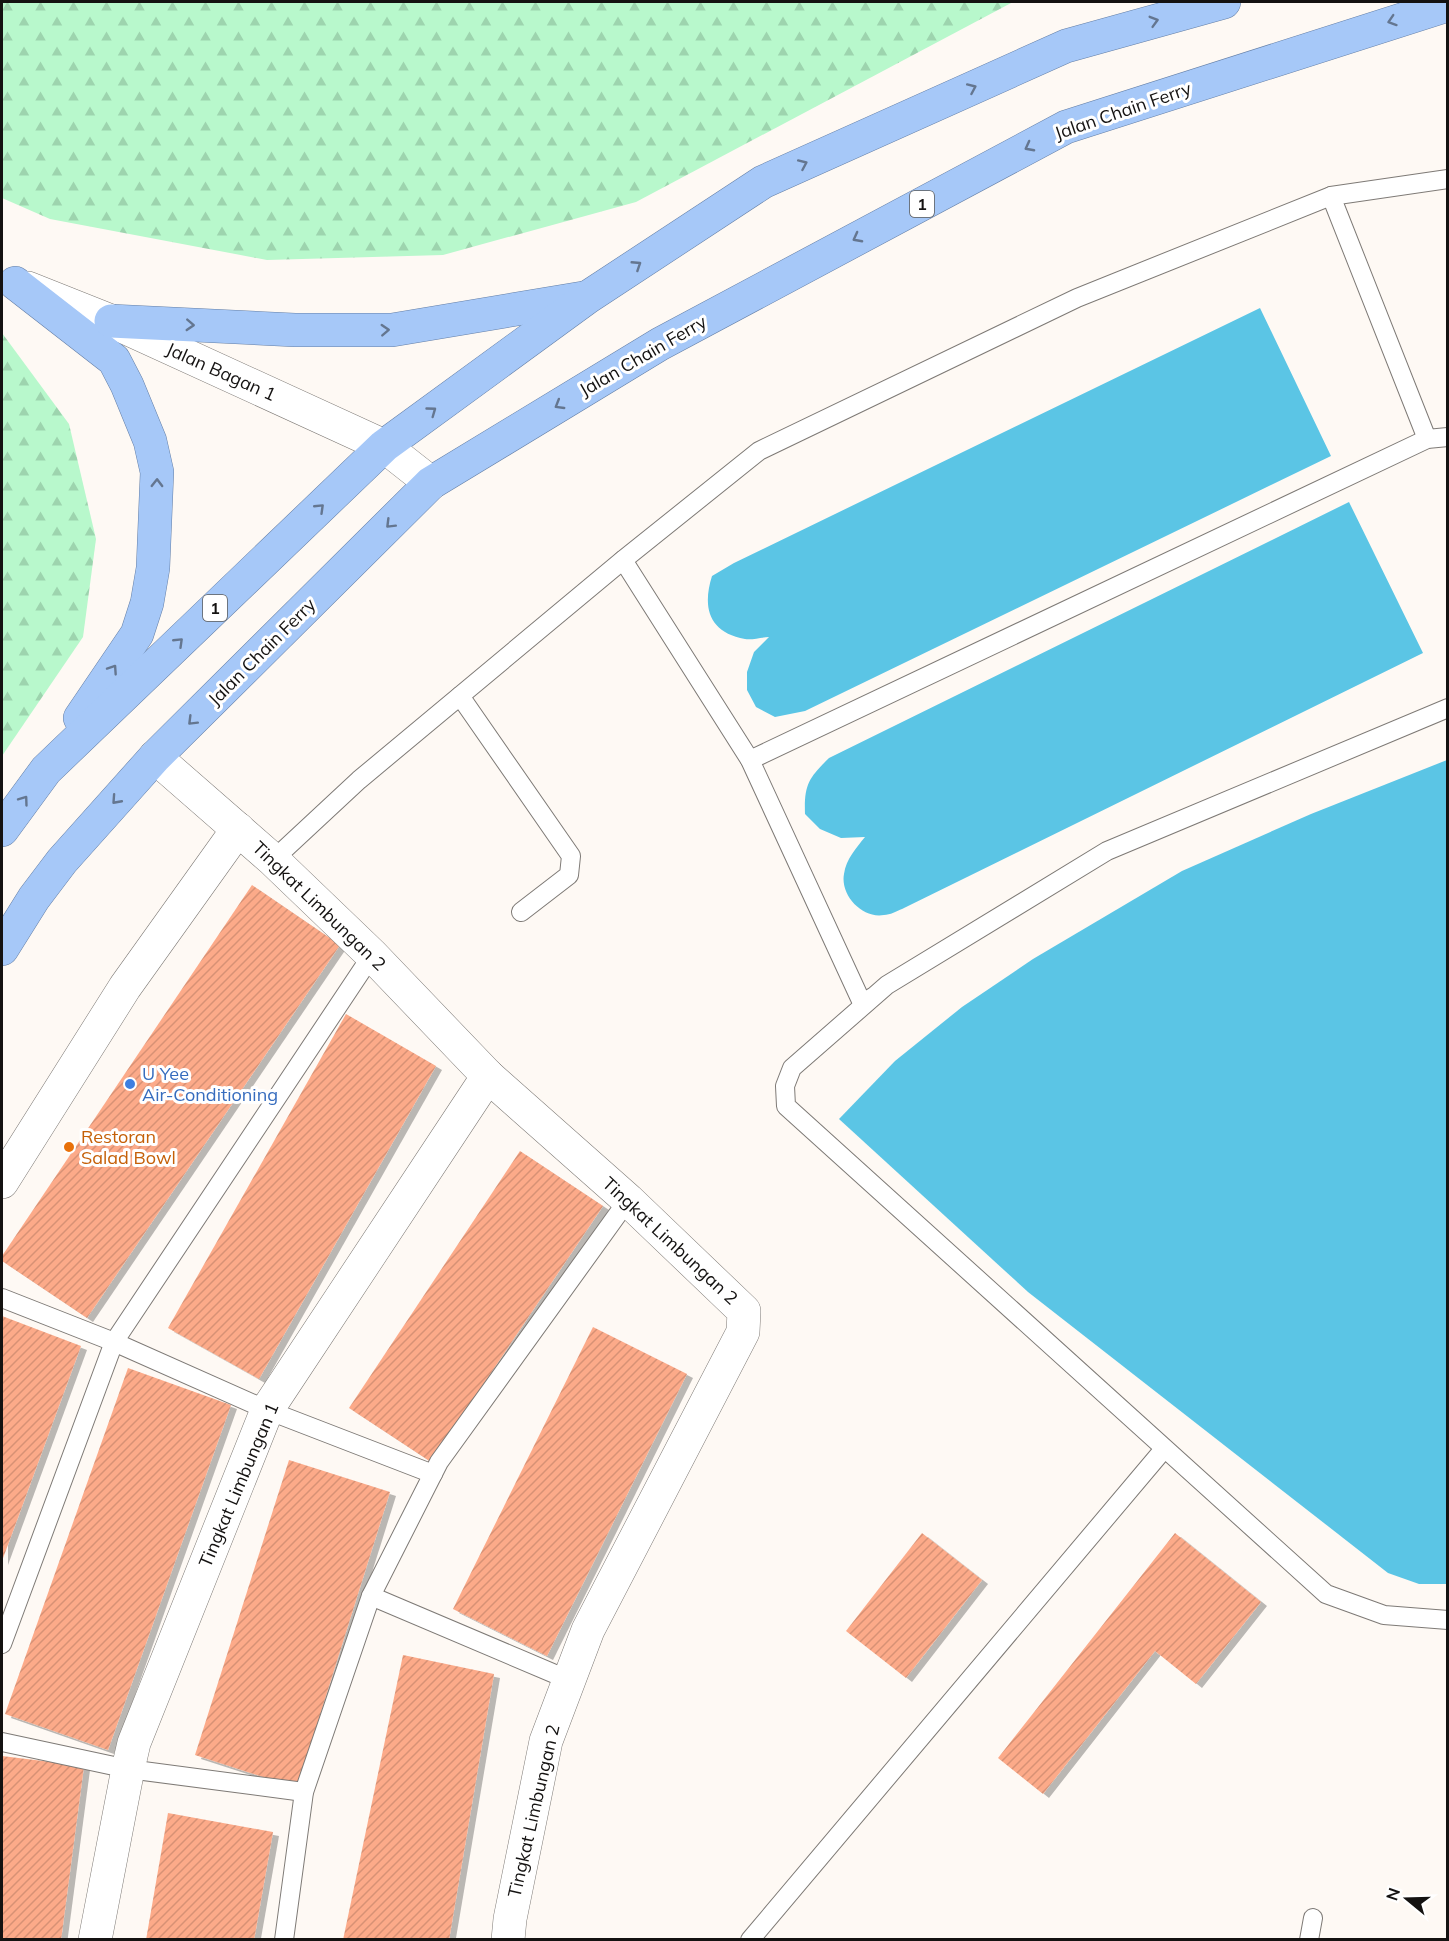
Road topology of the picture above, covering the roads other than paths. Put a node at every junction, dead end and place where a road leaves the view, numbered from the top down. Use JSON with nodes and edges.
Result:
{"nodes":[{"id":1,"x":1224,"y":2,"type":"edge"},
{"id":2,"x":1448,"y":5,"type":"edge"},
{"id":3,"x":1448,"y":179,"type":"edge"},
{"id":4,"x":1331,"y":196,"type":"junction"},
{"id":5,"x":8,"y":280,"type":"edge"},
{"id":6,"x":588,"y":297,"type":"junction"},
{"id":7,"x":111,"y":321,"type":"junction"},
{"id":8,"x":1448,"y":437,"type":"edge"},
{"id":9,"x":1427,"y":439,"type":"junction"},
{"id":10,"x":384,"y":446,"type":"junction"},
{"id":11,"x":431,"y":483,"type":"junction"},
{"id":12,"x":622,"y":560,"type":"junction"},
{"id":13,"x":460,"y":696,"type":"junction"},
{"id":14,"x":1448,"y":708,"type":"edge"},
{"id":15,"x":155,"y":757,"type":"junction"},
{"id":16,"x":750,"y":760,"type":"junction"},
{"id":17,"x":46,"y":770,"type":"junction"},
{"id":18,"x":238,"y":829,"type":"junction"},
{"id":19,"x":2,"y":830,"type":"edge"},
{"id":20,"x":273,"y":860,"type":"junction"},
{"id":21,"x":521,"y":912,"type":"dead end"},
{"id":22,"x":2,"y":949,"type":"edge"},
{"id":23,"x":372,"y":955,"type":"junction"},
{"id":24,"x":887,"y":985,"type":"junction"},
{"id":25,"x":488,"y":1076,"type":"junction"},
{"id":26,"x":2,"y":1182,"type":"edge"},
{"id":27,"x":628,"y":1200,"type":"junction"},
{"id":28,"x":2,"y":1298,"type":"edge"},
{"id":29,"x":114,"y":1342,"type":"junction"},
{"id":30,"x":267,"y":1410,"type":"junction"},
{"id":31,"x":1164,"y":1449,"type":"junction"},
{"id":32,"x":433,"y":1474,"type":"junction"},
{"id":33,"x":371,"y":1596,"type":"junction"},
{"id":34,"x":1448,"y":1620,"type":"edge"},
{"id":35,"x":2,"y":1644,"type":"edge"},
{"id":36,"x":569,"y":1680,"type":"junction"},
{"id":37,"x":2,"y":1742,"type":"edge"},
{"id":38,"x":128,"y":1768,"type":"junction"},
{"id":39,"x":304,"y":1792,"type":"junction"},
{"id":40,"x":1313,"y":1918,"type":"dead end"},
{"id":41,"x":95,"y":1940,"type":"edge"},
{"id":42,"x":284,"y":1940,"type":"edge"},
{"id":43,"x":508,"y":1940,"type":"edge"},
{"id":44,"x":750,"y":1940,"type":"edge"},
{"id":45,"x":1308,"y":1940,"type":"edge"}],
"edges":[{"from":6,"to":1,"type":"highway","number":"1","one_way":true},
{"from":2,"to":11,"type":"highway","name":"Jalan Chain Ferry","number":"1","one_way":true},
{"from":3,"to":4,"type":"lane"},
{"from":4,"to":9,"type":"lane"},
{"from":4,"to":12,"type":"lane"},
{"from":5,"to":7,"type":"street","name":"Jalan Bagan 1"},
{"from":17,"to":5,"type":"highway","one_way":true},
{"from":7,"to":6,"type":"highway","one_way":true},
{"from":10,"to":6,"type":"highway","number":"1","one_way":true},
{"from":7,"to":10,"type":"street","name":"Jalan Bagan 1"},
{"from":8,"to":9,"type":"lane"},
{"from":9,"to":16,"type":"lane"},
{"from":10,"to":11,"type":"street","name":"Jalan Bagan 1"},
{"from":17,"to":10,"type":"highway","number":"1","one_way":true},
{"from":11,"to":15,"type":"highway","name":"Jalan Chain Ferry","number":"1","one_way":true},
{"from":12,"to":13,"type":"lane"},
{"from":12,"to":16,"type":"lane"},
{"from":13,"to":20,"type":"lane"},
{"from":13,"to":21,"type":"lane"},
{"from":14,"to":24,"type":"lane"},
{"from":15,"to":18,"type":"street","name":"Tingkat Limbungan 2"},
{"from":15,"to":22,"type":"highway","name":"Jalan Chain Ferry","number":"1","one_way":true},
{"from":16,"to":24,"type":"lane"},
{"from":19,"to":17,"type":"highway","number":"1","one_way":true},
{"from":18,"to":20,"type":"street","name":"Tingkat Limbungan 2"},
{"from":18,"to":26,"type":"street"},
{"from":20,"to":23,"type":"street","name":"Tingkat Limbungan 2"},
{"from":23,"to":25,"type":"street","name":"Tingkat Limbungan 2"},
{"from":23,"to":29,"type":"lane"},
{"from":24,"to":31,"type":"lane"},
{"from":25,"to":27,"type":"street","name":"Tingkat Limbungan 2"},
{"from":25,"to":30,"type":"street","name":"Tingkat Limbungan 1"},
{"from":27,"to":32,"type":"lane"},
{"from":27,"to":36,"type":"street","name":"Tingkat Limbungan 2"},
{"from":28,"to":29,"type":"lane"},
{"from":29,"to":30,"type":"lane"},
{"from":29,"to":35,"type":"lane"},
{"from":30,"to":32,"type":"lane"},
{"from":30,"to":38,"type":"street","name":"Tingkat Limbungan 1"},
{"from":31,"to":34,"type":"lane"},
{"from":31,"to":44,"type":"lane"},
{"from":32,"to":33,"type":"lane"},
{"from":33,"to":36,"type":"lane"},
{"from":33,"to":39,"type":"lane"},
{"from":36,"to":43,"type":"street","name":"Tingkat Limbungan 2"},
{"from":37,"to":38,"type":"lane"},
{"from":38,"to":39,"type":"lane"},
{"from":38,"to":41,"type":"street","name":"Tingkat Limbungan 1"},
{"from":39,"to":42,"type":"lane"},
{"from":40,"to":45,"type":"lane"}]}
